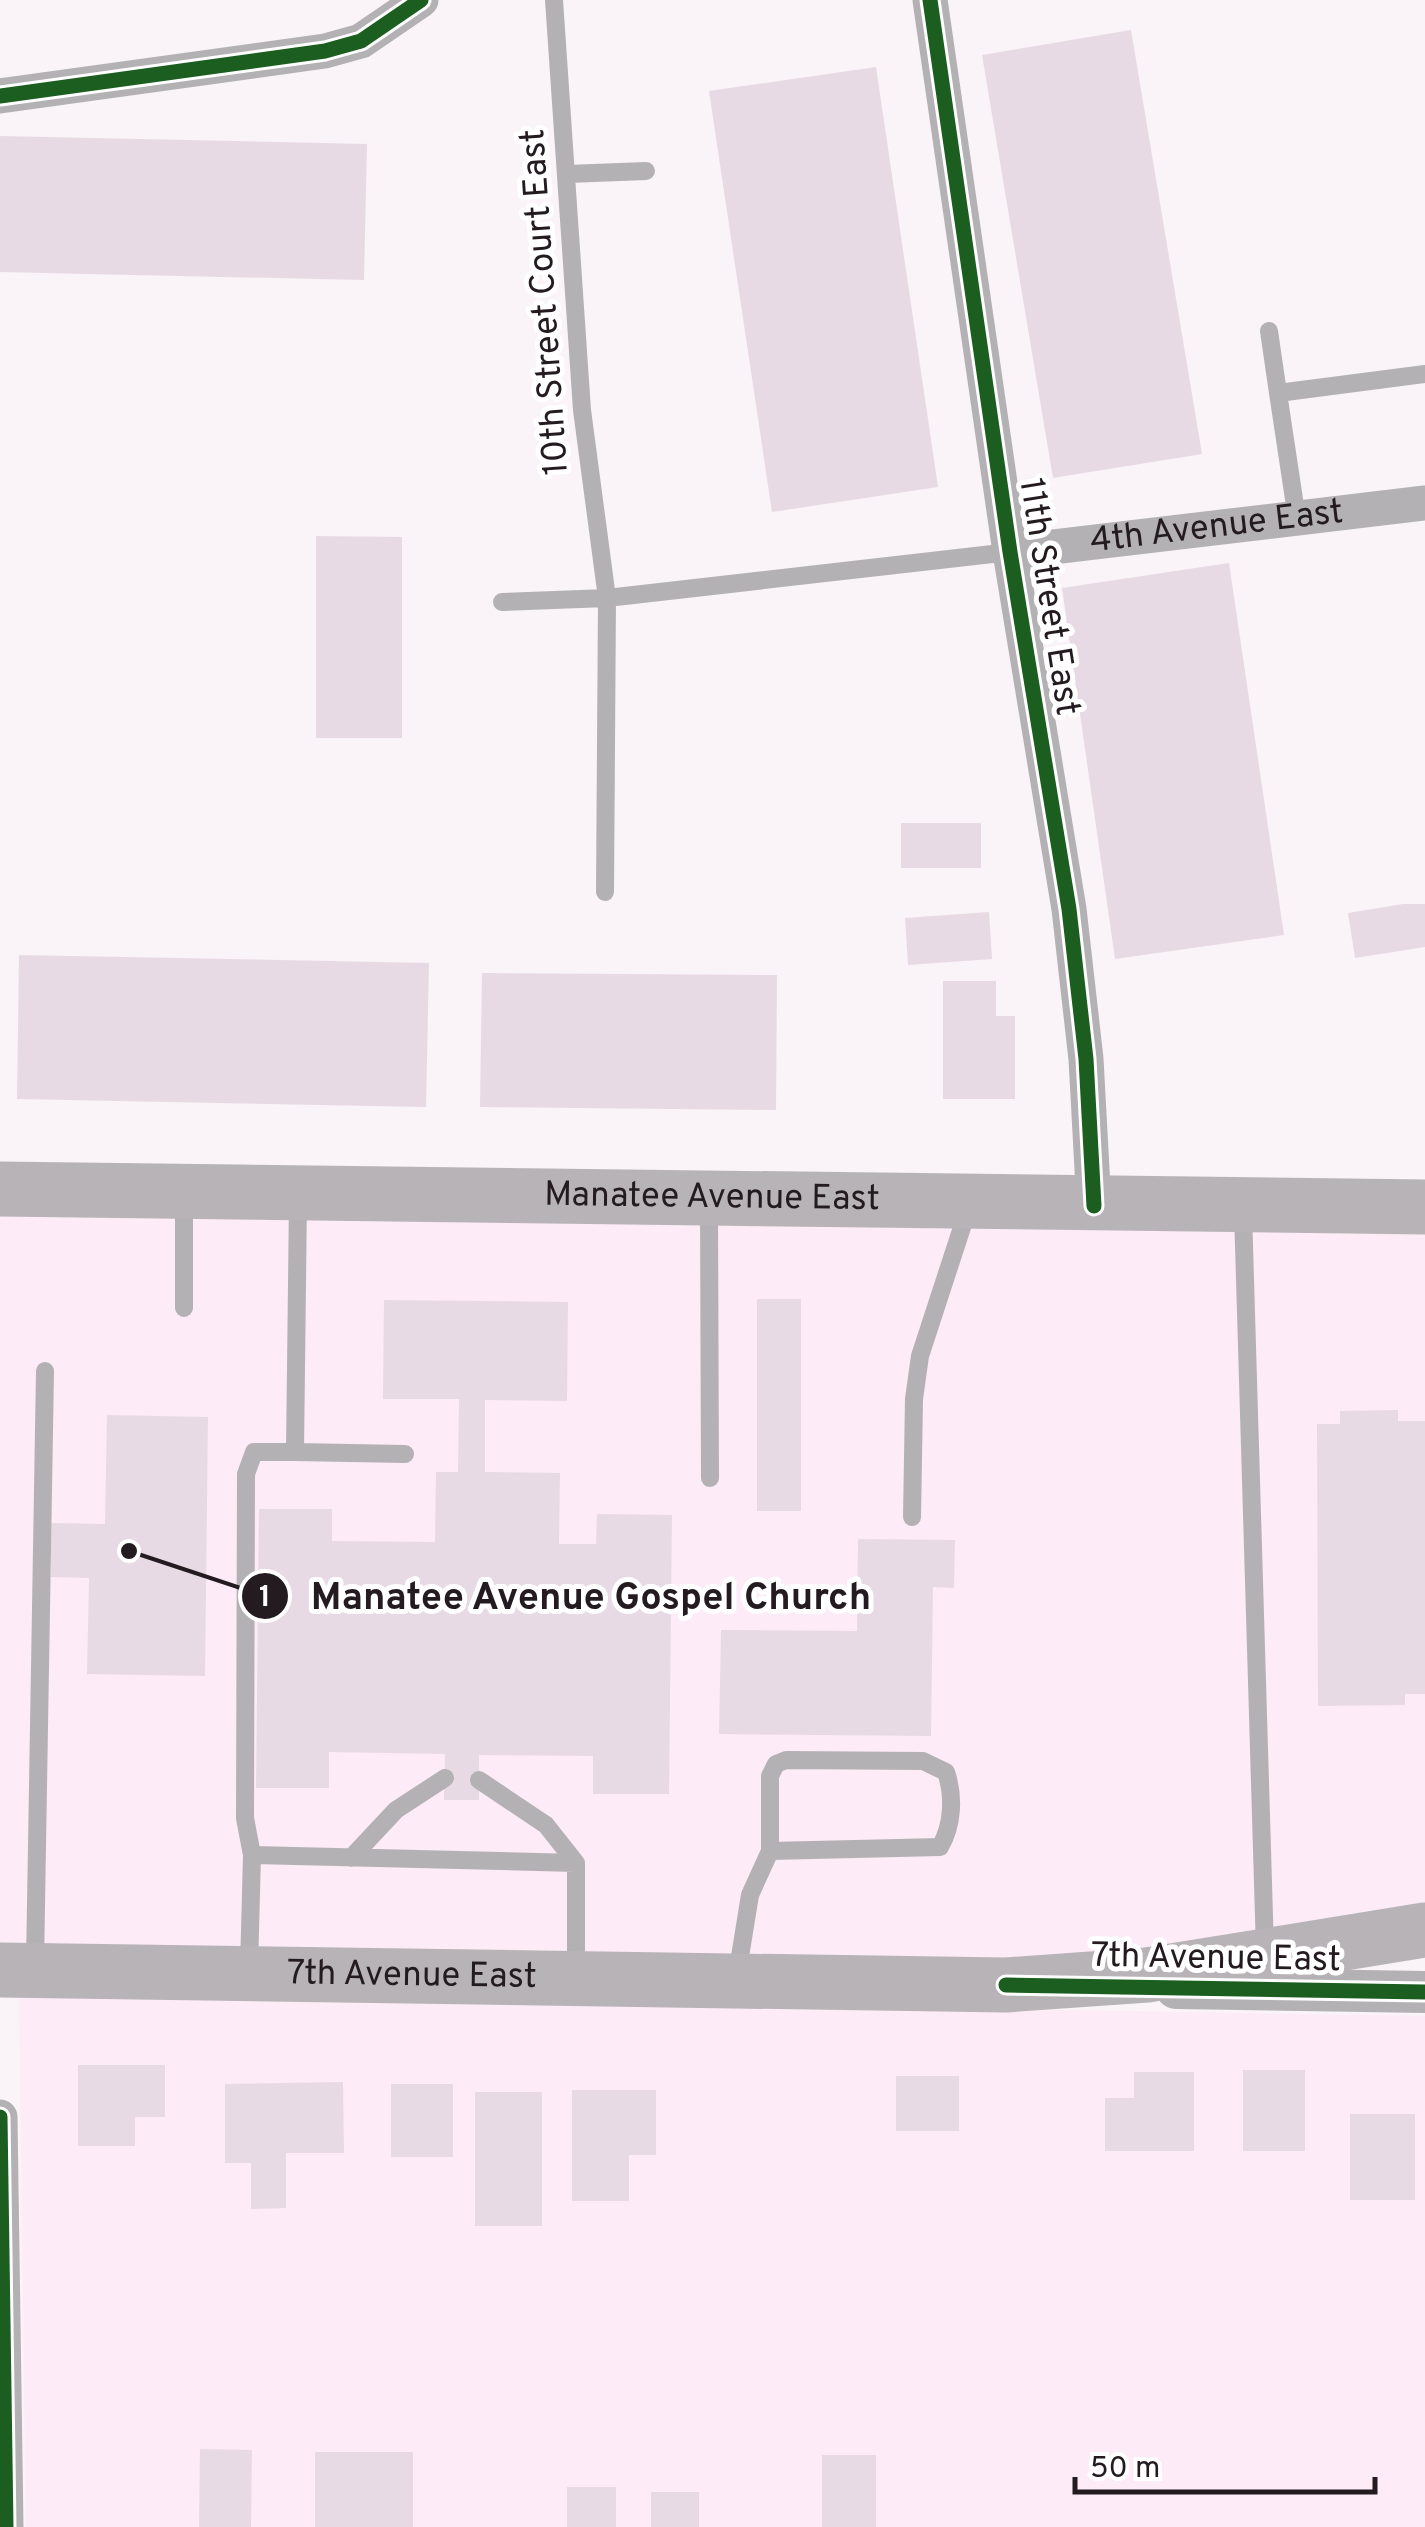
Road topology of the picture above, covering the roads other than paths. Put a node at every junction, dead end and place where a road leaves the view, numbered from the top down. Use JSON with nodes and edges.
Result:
{"nodes":[{"id":1,"x":421,"y":0,"type":"edge"},
{"id":2,"x":554,"y":0,"type":"edge"},
{"id":3,"x":930,"y":0,"type":"edge"},
{"id":4,"x":0,"y":96,"type":"edge"},
{"id":5,"x":646,"y":172,"type":"dead end"},
{"id":6,"x":568,"y":174,"type":"junction"},
{"id":7,"x":1269,"y":332,"type":"dead end"},
{"id":8,"x":1425,"y":374,"type":"edge"},
{"id":9,"x":1278,"y":393,"type":"junction"},
{"id":10,"x":1425,"y":504,"type":"edge"},
{"id":11,"x":1296,"y":519,"type":"junction"},
{"id":12,"x":1010,"y":552,"type":"junction"},
{"id":13,"x":607,"y":598,"type":"junction"},
{"id":14,"x":502,"y":602,"type":"dead end"},
{"id":15,"x":605,"y":892,"type":"dead end"},
{"id":16,"x":0,"y":1189,"type":"edge"},
{"id":17,"x":184,"y":1192,"type":"junction"},
{"id":18,"x":298,"y":1194,"type":"junction"},
{"id":19,"x":710,"y":1200,"type":"junction"},
{"id":20,"x":970,"y":1204,"type":"junction"},
{"id":21,"x":1094,"y":1206,"type":"junction"},
{"id":22,"x":1243,"y":1206,"type":"junction"},
{"id":23,"x":1425,"y":1207,"type":"edge"},
{"id":24,"x":184,"y":1308,"type":"dead end"},
{"id":25,"x":45,"y":1371,"type":"dead end"},
{"id":26,"x":294,"y":1452,"type":"junction"},
{"id":27,"x":404,"y":1454,"type":"dead end"},
{"id":28,"x":710,"y":1478,"type":"dead end"},
{"id":29,"x":912,"y":1517,"type":"dead end"},
{"id":30,"x":445,"y":1778,"type":"dead end"},
{"id":31,"x":478,"y":1780,"type":"dead end"},
{"id":32,"x":770,"y":1851,"type":"junction"},
{"id":33,"x":252,"y":1855,"type":"junction"},
{"id":34,"x":351,"y":1858,"type":"junction"},
{"id":35,"x":576,"y":1863,"type":"junction"},
{"id":36,"x":1425,"y":1930,"type":"edge"},
{"id":37,"x":17,"y":1970,"type":"edge"},
{"id":38,"x":249,"y":1974,"type":"junction"},
{"id":39,"x":1266,"y":1974,"type":"junction"},
{"id":40,"x":576,"y":1979,"type":"junction"},
{"id":41,"x":737,"y":1981,"type":"junction"},
{"id":42,"x":1425,"y":1992,"type":"edge"},
{"id":43,"x":0,"y":2117,"type":"edge"},
{"id":44,"x":6,"y":2527,"type":"edge"}],
"edges":[{"from":1,"to":4,"type":"street"},
{"from":2,"to":6,"type":"lane","name":"10th Street Court East"},
{"from":3,"to":12,"type":"street","name":"11th Street East"},
{"from":5,"to":6,"type":"lane"},
{"from":6,"to":13,"type":"lane","name":"10th Street Court East"},
{"from":7,"to":9,"type":"lane"},
{"from":8,"to":9,"type":"lane"},
{"from":9,"to":11,"type":"lane"},
{"from":10,"to":11,"type":"street","name":"4th Avenue East"},
{"from":11,"to":12,"type":"street","name":"4th Avenue East"},
{"from":12,"to":13,"type":"lane"},
{"from":12,"to":21,"type":"street","name":"11th Street East"},
{"from":13,"to":14,"type":"lane"},
{"from":13,"to":15,"type":"lane"},
{"from":16,"to":17,"type":"main road","name":"Manatee Avenue East"},
{"from":17,"to":18,"type":"main road","name":"Manatee Avenue East"},
{"from":17,"to":24,"type":"lane"},
{"from":18,"to":19,"type":"main road","name":"Manatee Avenue East"},
{"from":18,"to":26,"type":"lane"},
{"from":19,"to":20,"type":"main road","name":"Manatee Avenue East"},
{"from":19,"to":28,"type":"lane"},
{"from":20,"to":21,"type":"main road","name":"Manatee Avenue East"},
{"from":20,"to":29,"type":"lane"},
{"from":21,"to":22,"type":"main road","name":"Manatee Avenue East"},
{"from":22,"to":23,"type":"main road","name":"Manatee Avenue East"},
{"from":22,"to":39,"type":"lane"},
{"from":25,"to":37,"type":"lane"},
{"from":26,"to":27,"type":"lane"},
{"from":26,"to":33,"type":"lane"},
{"from":30,"to":34,"type":"lane"},
{"from":31,"to":35,"type":"lane"},
{"from":32,"to":32,"type":"lane"},
{"from":32,"to":41,"type":"lane"},
{"from":33,"to":34,"type":"lane"},
{"from":33,"to":38,"type":"lane"},
{"from":34,"to":35,"type":"lane"},
{"from":35,"to":40,"type":"lane"},
{"from":36,"to":39,"type":"main road"},
{"from":37,"to":38,"type":"main road","name":"7th Avenue East"},
{"from":38,"to":40,"type":"main road","name":"7th Avenue East"},
{"from":39,"to":41,"type":"main road","name":"7th Avenue East"},
{"from":39,"to":42,"type":"street","name":"7th Avenue East"},
{"from":40,"to":41,"type":"main road","name":"7th Avenue East"},
{"from":43,"to":44,"type":"street"}]}
